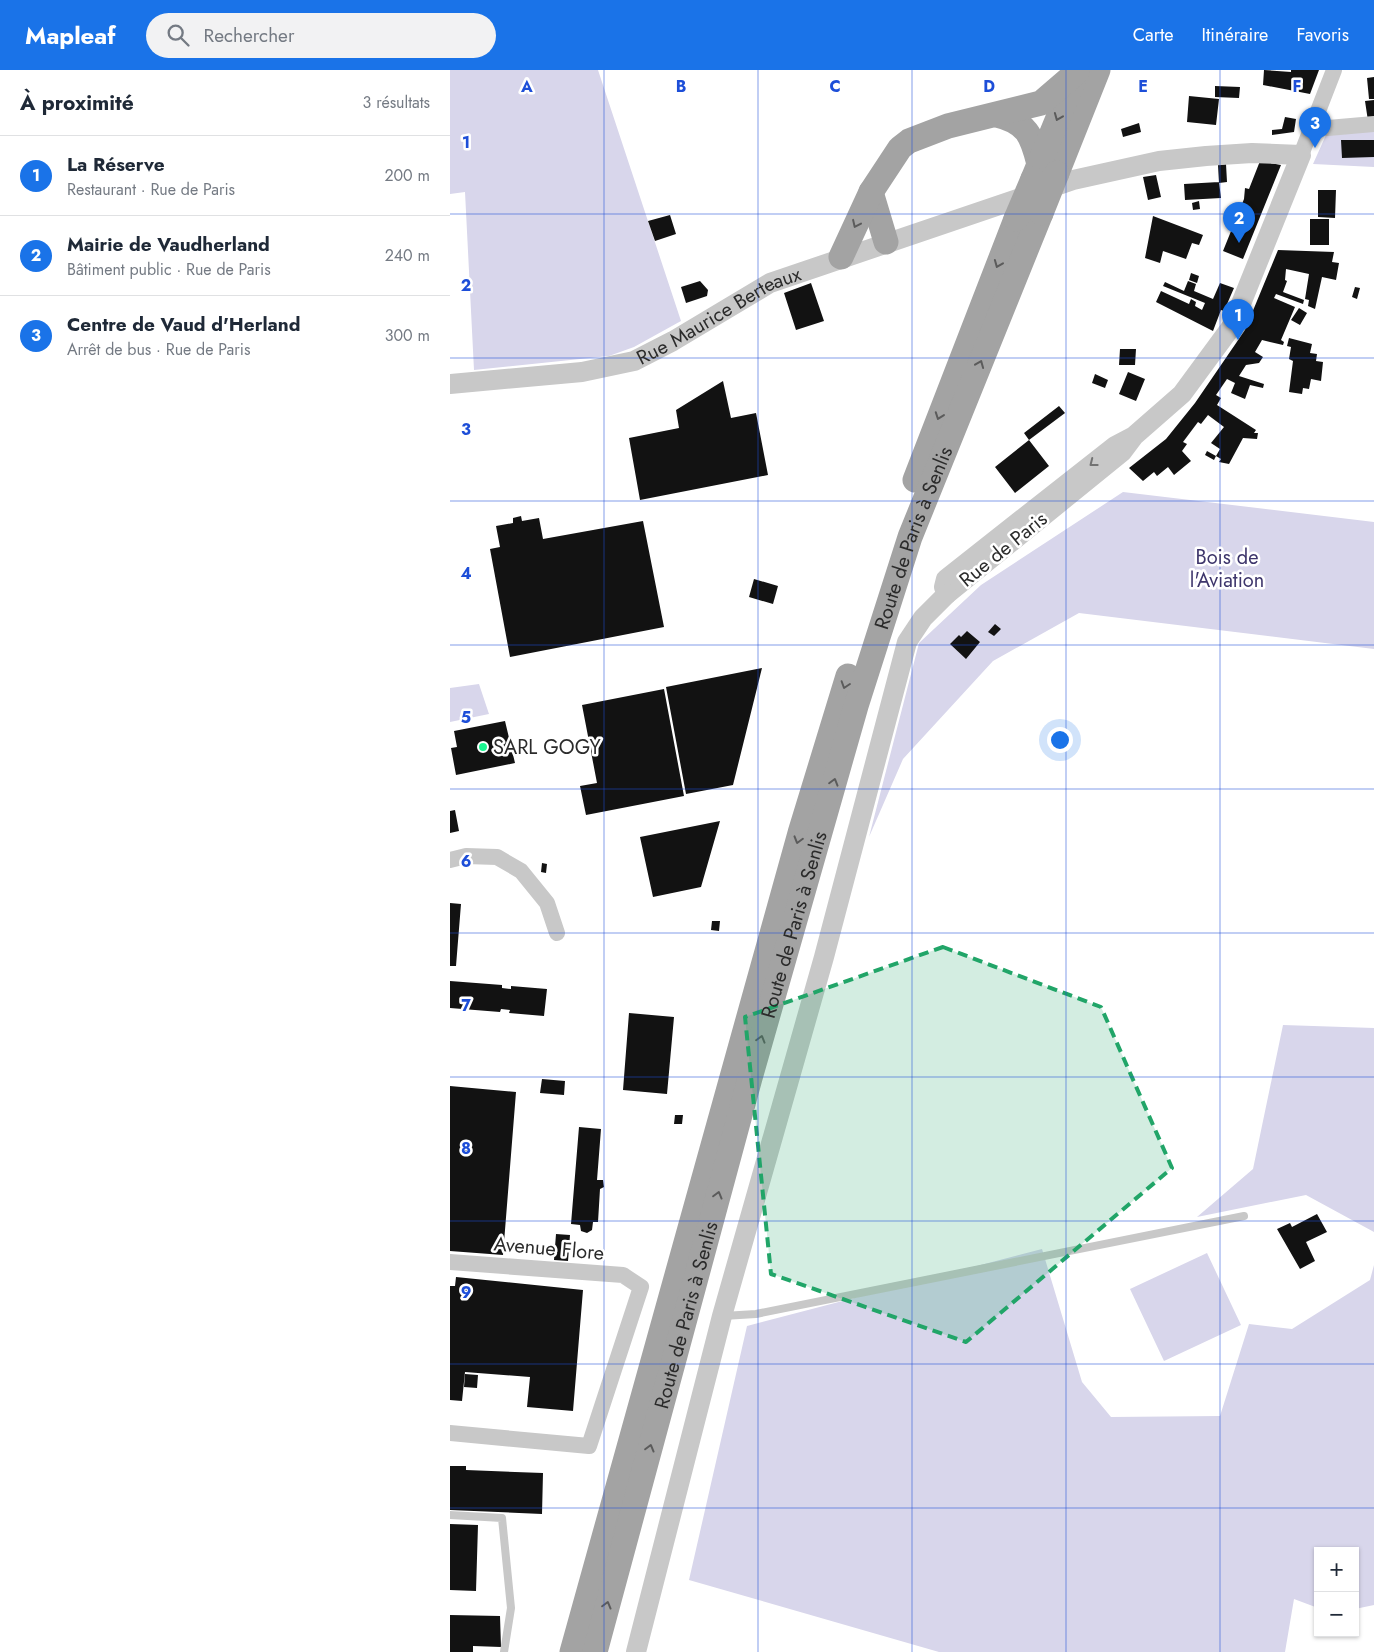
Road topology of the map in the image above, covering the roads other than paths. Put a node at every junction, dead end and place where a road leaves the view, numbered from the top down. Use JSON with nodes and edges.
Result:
{"nodes":[{"id":1,"x":1334,"y":70,"type":"edge"},
{"id":2,"x":1084,"y":71,"type":"edge"},
{"id":3,"x":997,"y":115,"type":"junction"},
{"id":4,"x":1314,"y":124,"type":"junction"},
{"id":5,"x":1374,"y":124,"type":"edge"},
{"id":6,"x":1301,"y":155,"type":"junction"},
{"id":7,"x":1050,"y":174,"type":"junction"},
{"id":8,"x":871,"y":192,"type":"junction"},
{"id":9,"x":886,"y":242,"type":"junction"},
{"id":10,"x":841,"y":257,"type":"junction"},
{"id":11,"x":450,"y":384,"type":"edge"},
{"id":12,"x":450,"y":860,"type":"edge"},
{"id":13,"x":557,"y":933,"type":"dead end"},
{"id":14,"x":1244,"y":1216,"type":"dead end"},
{"id":15,"x":450,"y":1262,"type":"edge"},
{"id":16,"x":722,"y":1316,"type":"junction"},
{"id":17,"x":450,"y":1434,"type":"edge"},
{"id":18,"x":450,"y":1516,"type":"edge"},
{"id":19,"x":504,"y":1652,"type":"edge"},
{"id":20,"x":572,"y":1652,"type":"edge"},
{"id":21,"x":595,"y":1652,"type":"edge"},
{"id":22,"x":636,"y":1652,"type":"edge"}],
"edges":[{"from":1,"to":4,"type":"street","name":"Rue de Paris"},
{"from":2,"to":3,"type":"main road"},
{"from":2,"to":7,"type":"main road"},
{"from":3,"to":7,"type":"main road"},
{"from":3,"to":8,"type":"main road"},
{"from":4,"to":5,"type":"street"},
{"from":4,"to":6,"type":"street","name":"Rue de Paris"},
{"from":6,"to":7,"type":"street","name":"Rue Maurice Berteaux"},
{"from":6,"to":16,"type":"street","name":"Rue de Paris"},
{"from":7,"to":9,"type":"street","name":"Rue Maurice Berteaux"},
{"from":7,"to":20,"type":"main road","name":"Route de Paris à Senlis","one_way":true,"bridge":true},
{"from":21,"to":7,"type":"main road","name":"Route de Paris à Senlis","one_way":true,"bridge":true},
{"from":8,"to":9,"type":"main road"},
{"from":8,"to":10,"type":"main road","one_way":true},
{"from":9,"to":10,"type":"street","name":"Rue Maurice Berteaux"},
{"from":10,"to":11,"type":"street","name":"Rue Maurice Berteaux"},
{"from":12,"to":13,"type":"street"},
{"from":14,"to":16,"type":"lane"},
{"from":15,"to":17,"type":"street","name":"Avenue Flore"},
{"from":16,"to":22,"type":"street"},
{"from":18,"to":19,"type":"lane"}]}
